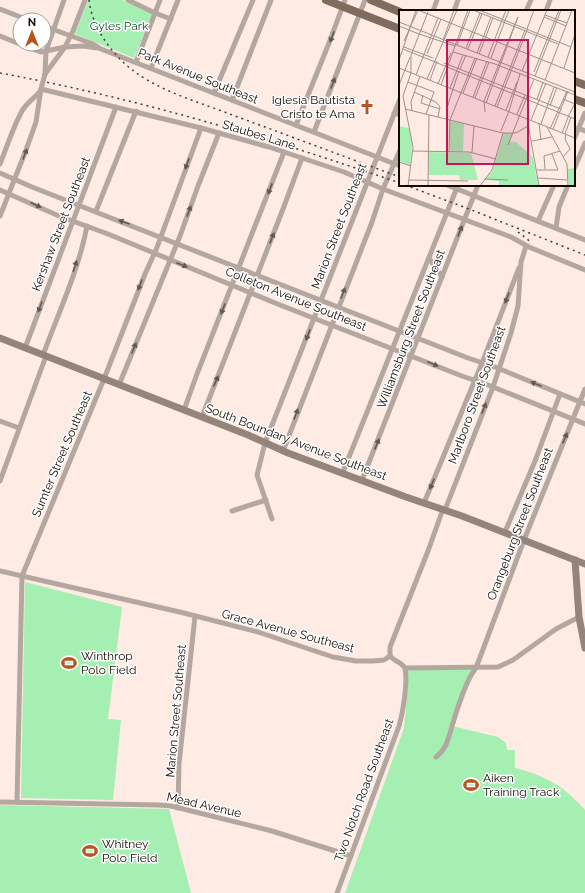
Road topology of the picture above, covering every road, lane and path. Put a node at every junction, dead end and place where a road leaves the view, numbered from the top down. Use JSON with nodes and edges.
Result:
{"nodes":[{"id":1,"x":64,"y":0,"type":"edge"},
{"id":2,"x":85,"y":0,"type":"edge"},
{"id":3,"x":128,"y":0,"type":"edge"},
{"id":4,"x":160,"y":0,"type":"edge"},
{"id":5,"x":178,"y":0,"type":"edge"},
{"id":6,"x":253,"y":0,"type":"edge"},
{"id":7,"x":271,"y":0,"type":"edge"},
{"id":8,"x":326,"y":0,"type":"edge"},
{"id":9,"x":365,"y":0,"type":"edge"},
{"id":10,"x":372,"y":0,"type":"edge"},
{"id":11,"x":437,"y":0,"type":"edge"},
{"id":12,"x":458,"y":0,"type":"edge"},
{"id":13,"x":531,"y":0,"type":"edge"},
{"id":14,"x":550,"y":0,"type":"edge"},
{"id":15,"x":344,"y":3,"type":"edge"},
{"id":16,"x":0,"y":9,"type":"edge"},
{"id":17,"x":433,"y":10,"type":"edge"},
{"id":18,"x":454,"y":10,"type":"edge"},
{"id":19,"x":526,"y":10,"type":"edge"},
{"id":20,"x":546,"y":10,"type":"edge"},
{"id":21,"x":399,"y":12,"type":"edge"},
{"id":22,"x":155,"y":13,"type":"junction"},
{"id":23,"x":359,"y":13,"type":"junction"},
{"id":24,"x":12,"y":14,"type":"edge"},
{"id":25,"x":171,"y":19,"type":"junction"},
{"id":26,"x":399,"y":29,"type":"edge"},
{"id":27,"x":53,"y":30,"type":"junction"},
{"id":28,"x":52,"y":33,"type":"edge"},
{"id":29,"x":0,"y":36,"type":"edge"},
{"id":30,"x":71,"y":36,"type":"junction"},
{"id":31,"x":12,"y":41,"type":"edge"},
{"id":32,"x":66,"y":47,"type":"junction"},
{"id":33,"x":101,"y":49,"type":"junction"},
{"id":34,"x":52,"y":50,"type":"edge"},
{"id":35,"x":46,"y":52,"type":"edge"},
{"id":36,"x":136,"y":62,"type":"junction"},
{"id":37,"x":151,"y":68,"type":"junction"},
{"id":38,"x":45,"y":74,"type":"junction"},
{"id":39,"x":575,"y":81,"type":"edge"},
{"id":40,"x":585,"y":85,"type":"edge"},
{"id":41,"x":41,"y":89,"type":"junction"},
{"id":42,"x":214,"y":93,"type":"junction"},
{"id":43,"x":575,"y":99,"type":"edge"},
{"id":44,"x":232,"y":100,"type":"junction"},
{"id":45,"x":399,"y":101,"type":"edge"},
{"id":46,"x":585,"y":103,"type":"edge"},
{"id":47,"x":116,"y":107,"type":"junction"},
{"id":48,"x":136,"y":111,"type":"junction"},
{"id":49,"x":394,"y":113,"type":"junction"},
{"id":50,"x":585,"y":113,"type":"edge"},
{"id":51,"x":399,"y":116,"type":"edge"},
{"id":52,"x":296,"y":125,"type":"junction"},
{"id":53,"x":201,"y":128,"type":"junction"},
{"id":54,"x":578,"y":128,"type":"junction"},
{"id":55,"x":585,"y":131,"type":"edge"},
{"id":56,"x":314,"y":132,"type":"junction"},
{"id":57,"x":219,"y":133,"type":"junction"},
{"id":58,"x":575,"y":136,"type":"edge"},
{"id":59,"x":585,"y":143,"type":"edge"},
{"id":60,"x":284,"y":152,"type":"junction"},
{"id":61,"x":399,"y":155,"type":"edge"},
{"id":62,"x":377,"y":157,"type":"junction"},
{"id":63,"x":302,"y":158,"type":"junction"},
{"id":64,"x":0,"y":164,"type":"edge"},
{"id":65,"x":397,"y":165,"type":"edge"},
{"id":66,"x":575,"y":167,"type":"edge"},
{"id":67,"x":0,"y":173,"type":"edge"},
{"id":68,"x":15,"y":179,"type":"junction"},
{"id":69,"x":368,"y":182,"type":"junction"},
{"id":70,"x":478,"y":186,"type":"edge"},
{"id":71,"x":554,"y":186,"type":"edge"},
{"id":72,"x":568,"y":186,"type":"edge"},
{"id":73,"x":458,"y":187,"type":"edge"},
{"id":74,"x":383,"y":189,"type":"junction"},
{"id":75,"x":0,"y":190,"type":"edge"},
{"id":76,"x":9,"y":194,"type":"junction"},
{"id":77,"x":474,"y":196,"type":"junction"},
{"id":78,"x":79,"y":205,"type":"junction"},
{"id":79,"x":96,"y":211,"type":"junction"},
{"id":80,"x":448,"y":213,"type":"junction"},
{"id":81,"x":0,"y":216,"type":"edge"},
{"id":82,"x":465,"y":219,"type":"junction"},
{"id":83,"x":73,"y":221,"type":"junction"},
{"id":84,"x":538,"y":221,"type":"junction"},
{"id":85,"x":87,"y":226,"type":"junction"},
{"id":86,"x":556,"y":228,"type":"junction"},
{"id":87,"x":161,"y":236,"type":"junction"},
{"id":88,"x":585,"y":240,"type":"edge"},
{"id":89,"x":177,"y":244,"type":"junction"},
{"id":90,"x":526,"y":246,"type":"junction"},
{"id":91,"x":154,"y":253,"type":"junction"},
{"id":92,"x":429,"y":258,"type":"junction"},
{"id":93,"x":170,"y":260,"type":"junction"},
{"id":94,"x":521,"y":262,"type":"junction"},
{"id":95,"x":239,"y":267,"type":"junction"},
{"id":96,"x":585,"y":270,"type":"edge"},
{"id":97,"x":258,"y":275,"type":"junction"},
{"id":98,"x":442,"y":277,"type":"junction"},
{"id":99,"x":233,"y":285,"type":"junction"},
{"id":100,"x":251,"y":292,"type":"junction"},
{"id":101,"x":322,"y":300,"type":"junction"},
{"id":102,"x":338,"y":307,"type":"junction"},
{"id":103,"x":315,"y":318,"type":"junction"},
{"id":104,"x":331,"y":325,"type":"junction"},
{"id":105,"x":399,"y":330,"type":"junction"},
{"id":106,"x":0,"y":338,"type":"edge"},
{"id":107,"x":419,"y":338,"type":"junction"},
{"id":108,"x":25,"y":348,"type":"junction"},
{"id":109,"x":392,"y":348,"type":"junction"},
{"id":110,"x":44,"y":356,"type":"junction"},
{"id":111,"x":412,"y":356,"type":"junction"},
{"id":112,"x":482,"y":363,"type":"junction"},
{"id":113,"x":500,"y":369,"type":"junction"},
{"id":114,"x":104,"y":379,"type":"junction"},
{"id":115,"x":475,"y":380,"type":"junction"},
{"id":116,"x":119,"y":385,"type":"junction"},
{"id":117,"x":493,"y":387,"type":"junction"},
{"id":118,"x":585,"y":389,"type":"edge"},
{"id":119,"x":560,"y":394,"type":"junction"},
{"id":120,"x":582,"y":403,"type":"edge"},
{"id":121,"x":184,"y":410,"type":"junction"},
{"id":122,"x":552,"y":411,"type":"junction"},
{"id":123,"x":202,"y":417,"type":"junction"},
{"id":124,"x":573,"y":419,"type":"junction"},
{"id":125,"x":0,"y":421,"type":"edge"},
{"id":126,"x":585,"y":424,"type":"edge"},
{"id":127,"x":19,"y":428,"type":"junction"},
{"id":128,"x":265,"y":443,"type":"junction"},
{"id":129,"x":283,"y":451,"type":"junction"},
{"id":130,"x":343,"y":472,"type":"junction"},
{"id":131,"x":362,"y":480,"type":"junction"},
{"id":132,"x":0,"y":481,"type":"edge"},
{"id":133,"x":266,"y":500,"type":"junction"},
{"id":134,"x":424,"y":503,"type":"junction"},
{"id":135,"x":444,"y":509,"type":"junction"},
{"id":136,"x":232,"y":512,"type":"dead end"},
{"id":137,"x":272,"y":519,"type":"dead end"},
{"id":138,"x":505,"y":532,"type":"junction"},
{"id":139,"x":524,"y":540,"type":"junction"},
{"id":140,"x":575,"y":560,"type":"junction"},
{"id":141,"x":585,"y":564,"type":"edge"},
{"id":142,"x":0,"y":571,"type":"edge"},
{"id":143,"x":22,"y":576,"type":"junction"},
{"id":144,"x":195,"y":616,"type":"junction"},
{"id":145,"x":579,"y":617,"type":"junction"},
{"id":146,"x":585,"y":648,"type":"edge"},
{"id":147,"x":390,"y":656,"type":"junction"},
{"id":148,"x":405,"y":668,"type":"junction"},
{"id":149,"x":476,"y":668,"type":"junction"},
{"id":150,"x":436,"y":756,"type":"dead end"},
{"id":151,"x":0,"y":802,"type":"edge"},
{"id":152,"x":17,"y":802,"type":"junction"},
{"id":153,"x":178,"y":808,"type":"junction"},
{"id":154,"x":351,"y":856,"type":"junction"},
{"id":155,"x":337,"y":893,"type":"edge"}],
"edges":[{"from":1,"to":27,"type":"street"},
{"from":2,"to":30,"type":"street"},
{"from":3,"to":22,"type":"street"},
{"from":4,"to":22,"type":"street"},
{"from":5,"to":25,"type":"street"},
{"from":6,"to":42,"type":"street"},
{"from":7,"to":44,"type":"street"},
{"from":8,"to":15,"type":"main road"},
{"from":9,"to":23,"type":"street"},
{"from":10,"to":21,"type":"main road"},
{"from":11,"to":17,"type":"street"},
{"from":12,"to":18,"type":"street"},
{"from":13,"to":19,"type":"street"},
{"from":14,"to":20,"type":"street"},
{"from":15,"to":23,"type":"main road"},
{"from":15,"to":52,"type":"street","one_way":true},
{"from":16,"to":24,"type":"street"},
{"from":22,"to":25,"type":"street"},
{"from":22,"to":36,"type":"street"},
{"from":23,"to":26,"type":"main road"},
{"from":56,"to":23,"type":"street","one_way":true},
{"from":25,"to":37,"type":"street"},
{"from":27,"to":28,"type":"street"},
{"from":27,"to":30,"type":"street","name":"Park Avenue Southeast"},
{"from":29,"to":31,"type":"street","name":"Park Avenue Southeast"},
{"from":30,"to":32,"type":"street"},
{"from":30,"to":33,"type":"street","name":"Park Avenue Southeast"},
{"from":32,"to":33,"type":"street","name":"Park Avenue Southeast"},
{"from":32,"to":34,"type":"street","name":"Park Avenue Southeast"},
{"from":32,"to":38,"type":"street"},
{"from":33,"to":36,"type":"street","name":"Park Avenue Southeast"},
{"from":35,"to":38,"type":"street"},
{"from":36,"to":37,"type":"street","name":"Park Avenue Southeast"},
{"from":37,"to":42,"type":"street","name":"Park Avenue Southeast"},
{"from":38,"to":41,"type":"street","bridge":true},
{"from":39,"to":40,"type":"main road"},
{"from":41,"to":47,"type":"street","name":"Staubes Lane"},
{"from":41,"to":64,"type":"street"},
{"from":68,"to":41,"type":"street","one_way":true},
{"from":42,"to":44,"type":"street","name":"Park Avenue Southeast"},
{"from":43,"to":46,"type":"main road"},
{"from":44,"to":52,"type":"street","name":"Park Avenue Southeast"},
{"from":45,"to":49,"type":"street","name":"Marion Street Southeast"},
{"from":47,"to":48,"type":"street","name":"Staubes Lane"},
{"from":47,"to":78,"type":"street","name":"Kershaw Street Southeast"},
{"from":48,"to":53,"type":"street","name":"Staubes Lane"},
{"from":48,"to":79,"type":"street"},
{"from":49,"to":51,"type":"street"},
{"from":49,"to":62,"type":"street","name":"Marion Street Southeast"},
{"from":50,"to":54,"type":"street"},
{"from":52,"to":56,"type":"street","name":"Park Avenue Southeast"},
{"from":53,"to":57,"type":"street","name":"Staubes Lane"},
{"from":53,"to":87,"type":"street","name":"Sumter Street Southeast","one_way":true},
{"from":54,"to":55,"type":"street"},
{"from":54,"to":58,"type":"street"},
{"from":56,"to":62,"type":"street","name":"Park Avenue Southeast"},
{"from":57,"to":60,"type":"street","name":"Staubes Lane"},
{"from":89,"to":57,"type":"street","one_way":true},
{"from":59,"to":66,"type":"street"},
{"from":60,"to":63,"type":"street","name":"Staubes Lane"},
{"from":60,"to":95,"type":"street","one_way":true},
{"from":61,"to":65,"type":"street"},
{"from":62,"to":65,"type":"street","name":"Park Avenue Southeast"},
{"from":62,"to":69,"type":"street","name":"Marion Street Southeast"},
{"from":63,"to":69,"type":"street","name":"Staubes Lane"},
{"from":97,"to":63,"type":"street","one_way":true},
{"from":65,"to":74,"type":"street"},
{"from":67,"to":68,"type":"street","name":"Colleton Avenue Southeast"},
{"from":68,"to":76,"type":"street"},
{"from":68,"to":78,"type":"street","name":"Colleton Avenue Southeast"},
{"from":69,"to":74,"type":"street","name":"Staubes Lane"},
{"from":69,"to":101,"type":"street","name":"Marion Street Southeast"},
{"from":70,"to":77,"type":"street","name":"Williamsburg Street Southeast"},
{"from":71,"to":84,"type":"street"},
{"from":72,"to":86,"type":"street"},
{"from":73,"to":77,"type":"street"},
{"from":73,"to":80,"type":"street","name":"Williamsburg Street Southeast"},
{"from":74,"to":80,"type":"street","name":"Staubes Lane"},
{"from":102,"to":74,"type":"street","one_way":true},
{"from":75,"to":76,"type":"street","name":"Colleton Avenue Southeast"},
{"from":76,"to":81,"type":"street"},
{"from":76,"to":83,"type":"street","name":"Colleton Avenue Southeast","one_way":true},
{"from":77,"to":82,"type":"street","name":"Williamsburg Street Southeast"},
{"from":77,"to":84,"type":"street"},
{"from":78,"to":79,"type":"street","name":"Colleton Avenue Southeast"},
{"from":78,"to":83,"type":"street","name":"Kershaw Street Southeast"},
{"from":87,"to":79,"type":"street","name":"Colleton Avenue Southeast","one_way":true},
{"from":80,"to":82,"type":"street","name":"Staubes Lane"},
{"from":80,"to":92,"type":"street","name":"Williamsburg Street Southeast"},
{"from":82,"to":90,"type":"street"},
{"from":98,"to":82,"type":"street","name":"Williamsburg Street Southeast","one_way":true},
{"from":83,"to":85,"type":"street","name":"Colleton Avenue Southeast"},
{"from":83,"to":108,"type":"street","name":"Kershaw Street Southeast","one_way":true},
{"from":84,"to":86,"type":"street"},
{"from":85,"to":91,"type":"street","name":"Colleton Avenue Southeast"},
{"from":110,"to":85,"type":"street","name":"Kershaw Street Southeast","one_way":true},
{"from":86,"to":88,"type":"street"},
{"from":87,"to":89,"type":"street","name":"Colleton Avenue Southeast"},
{"from":87,"to":91,"type":"street","name":"Sumter Street Southeast"},
{"from":89,"to":93,"type":"street"},
{"from":89,"to":95,"type":"street","name":"Colleton Avenue Southeast"},
{"from":90,"to":94,"type":"street","name":"Marlboro Street Southeast"},
{"from":90,"to":96,"type":"street"},
{"from":91,"to":93,"type":"street","name":"Colleton Avenue Southeast"},
{"from":91,"to":114,"type":"street","name":"Sumter Street Southeast","one_way":true},
{"from":92,"to":98,"type":"street"},
{"from":92,"to":105,"type":"street","name":"Williamsburg Street Southeast"},
{"from":93,"to":99,"type":"street","name":"Colleton Avenue Southeast","one_way":true},
{"from":116,"to":93,"type":"street","one_way":true},
{"from":94,"to":112,"type":"street","name":"Marlboro Street Southeast","one_way":true},
{"from":94,"to":113,"type":"street","name":"Marlboro Street Southeast"},
{"from":95,"to":97,"type":"street","name":"Colleton Avenue Southeast"},
{"from":95,"to":99,"type":"street"},
{"from":97,"to":100,"type":"street"},
{"from":97,"to":101,"type":"street","name":"Colleton Avenue Southeast"},
{"from":98,"to":107,"type":"street","name":"Williamsburg Street Southeast"},
{"from":99,"to":100,"type":"street","name":"Colleton Avenue Southeast"},
{"from":99,"to":121,"type":"street","one_way":true},
{"from":100,"to":103,"type":"street","name":"Colleton Avenue Southeast"},
{"from":123,"to":100,"type":"street","one_way":true},
{"from":101,"to":102,"type":"street","name":"Colleton Avenue Southeast"},
{"from":101,"to":103,"type":"street","name":"Marion Street Southeast"},
{"from":102,"to":104,"type":"street"},
{"from":102,"to":105,"type":"street","name":"Colleton Avenue Southeast"},
{"from":103,"to":104,"type":"street","name":"Colleton Avenue Southeast"},
{"from":103,"to":128,"type":"street","name":"Marion Street Southeast","one_way":true},
{"from":104,"to":109,"type":"street","name":"Colleton Avenue Southeast"},
{"from":129,"to":104,"type":"street","one_way":true},
{"from":105,"to":107,"type":"street","name":"Colleton Avenue Southeast"},
{"from":105,"to":109,"type":"street","name":"Williamsburg Street Southeast"},
{"from":106,"to":108,"type":"street","name":"South Boundary Avenue Southeast"},
{"from":107,"to":111,"type":"street","name":"Williamsburg Street Southeast"},
{"from":107,"to":112,"type":"street","name":"Colleton Avenue Southeast"},
{"from":108,"to":110,"type":"street","name":"South Boundary Avenue Southeast"},
{"from":109,"to":111,"type":"street","name":"Colleton Avenue Southeast"},
{"from":109,"to":130,"type":"street","name":"Williamsburg Street Southeast"},
{"from":110,"to":114,"type":"street","name":"South Boundary Avenue Southeast"},
{"from":110,"to":127,"type":"street","name":"Kershaw Street Southeast"},
{"from":111,"to":115,"type":"street","name":"Colleton Avenue Southeast","one_way":true},
{"from":131,"to":111,"type":"street","name":"Williamsburg Street Southeast","one_way":true},
{"from":112,"to":113,"type":"street","name":"Colleton Avenue Southeast"},
{"from":112,"to":115,"type":"street","name":"Marlboro Street Southeast"},
{"from":113,"to":117,"type":"street","name":"Marlboro Street Southeast"},
{"from":119,"to":113,"type":"street","name":"Colleton Avenue Southeast","one_way":true},
{"from":114,"to":116,"type":"street","name":"South Boundary Avenue Southeast"},
{"from":114,"to":143,"type":"street","name":"Sumter Street Southeast"},
{"from":115,"to":117,"type":"street","name":"Colleton Avenue Southeast"},
{"from":115,"to":134,"type":"street","name":"Marlboro Street Southeast","one_way":true},
{"from":116,"to":121,"type":"street","name":"South Boundary Avenue Southeast"},
{"from":117,"to":122,"type":"street","name":"Colleton Avenue Southeast"},
{"from":135,"to":117,"type":"street","name":"Marlboro Street Southeast","one_way":true},
{"from":118,"to":120,"type":"street","name":"Orangeburg Street Southeast"},
{"from":119,"to":120,"type":"street","name":"Colleton Avenue Southeast"},
{"from":119,"to":122,"type":"street","name":"Orangeburg Street Southeast"},
{"from":120,"to":124,"type":"street","name":"Orangeburg Street Southeast"},
{"from":121,"to":123,"type":"street","name":"South Boundary Avenue Southeast"},
{"from":122,"to":124,"type":"street","name":"Colleton Avenue Southeast"},
{"from":122,"to":138,"type":"street","name":"Orangeburg Street Southeast"},
{"from":123,"to":128,"type":"street","name":"South Boundary Avenue Southeast"},
{"from":124,"to":126,"type":"street","name":"Colleton Avenue Southeast"},
{"from":139,"to":124,"type":"street","name":"Orangeburg Street Southeast","one_way":true},
{"from":125,"to":127,"type":"street"},
{"from":127,"to":132,"type":"street","name":"Kershaw Street Southeast"},
{"from":128,"to":129,"type":"street","name":"South Boundary Avenue Southeast"},
{"from":128,"to":133,"type":"street","name":"Marion Street Southeast"},
{"from":129,"to":130,"type":"street","name":"South Boundary Avenue Southeast"},
{"from":130,"to":131,"type":"street","name":"South Boundary Avenue Southeast"},
{"from":131,"to":134,"type":"street","name":"South Boundary Avenue Southeast"},
{"from":133,"to":136,"type":"street"},
{"from":133,"to":137,"type":"street","name":"Marion Street Southeast"},
{"from":134,"to":135,"type":"street","name":"South Boundary Avenue Southeast"},
{"from":135,"to":138,"type":"street","name":"South Boundary Avenue Southeast"},
{"from":135,"to":147,"type":"street","name":"Marlboro Street Southeast"},
{"from":138,"to":139,"type":"street","name":"South Boundary Avenue Southeast"},
{"from":139,"to":140,"type":"street","name":"South Boundary Avenue Southeast"},
{"from":139,"to":149,"type":"street","name":"Orangeburg Street Southeast"},
{"from":140,"to":141,"type":"street","name":"South Boundary Avenue Southeast"},
{"from":140,"to":145,"type":"street"},
{"from":142,"to":143,"type":"street","name":"Grace Avenue Southeast"},
{"from":143,"to":144,"type":"street","name":"Grace Avenue Southeast"},
{"from":143,"to":152,"type":"street","name":"Sumter Street Southeast"},
{"from":144,"to":147,"type":"street","name":"Grace Avenue Southeast"},
{"from":144,"to":153,"type":"street","name":"Marion Street Southeast"},
{"from":145,"to":146,"type":"street"},
{"from":145,"to":149,"type":"street"},
{"from":147,"to":148,"type":"street"},
{"from":148,"to":149,"type":"street"},
{"from":148,"to":154,"type":"street","name":"Two Notch Road Southeast"},
{"from":149,"to":150,"type":"street","name":"Orangeburg Street Southeast"},
{"from":151,"to":152,"type":"street","name":"Mead Avenue"},
{"from":152,"to":153,"type":"street","name":"Mead Avenue"},
{"from":153,"to":154,"type":"street","name":"Mead Avenue"},
{"from":154,"to":155,"type":"street","name":"Two Notch Road Southeast"}]}
